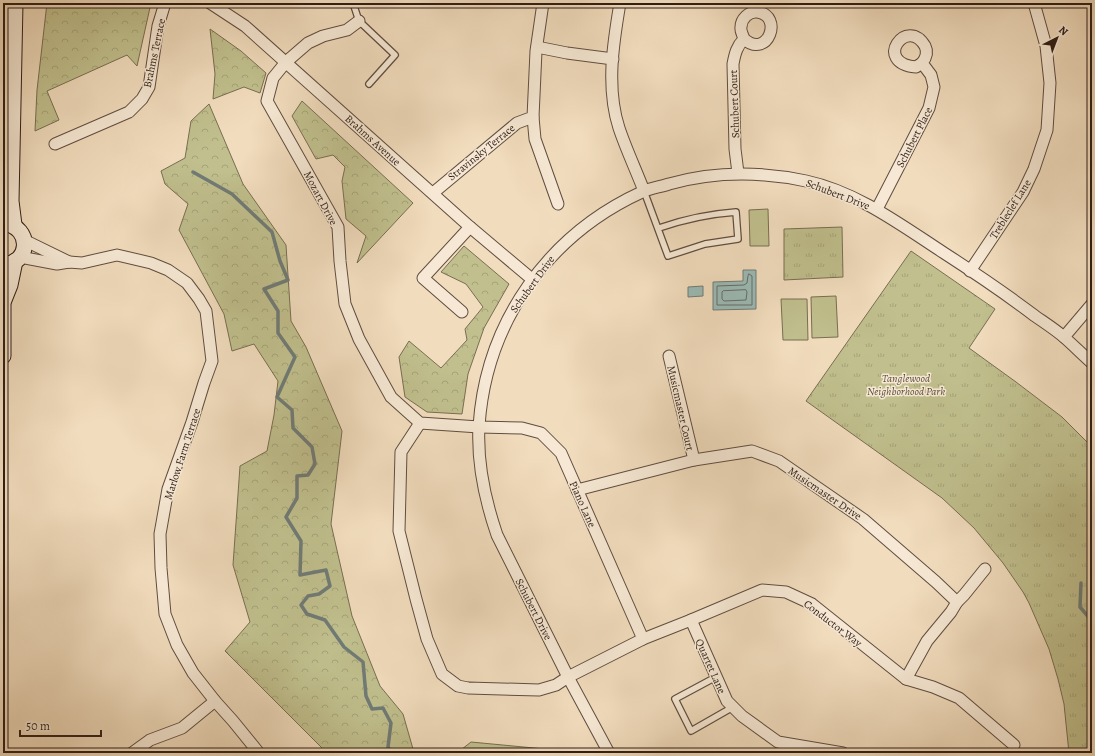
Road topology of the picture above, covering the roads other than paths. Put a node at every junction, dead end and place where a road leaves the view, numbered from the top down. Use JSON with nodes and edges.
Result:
{"nodes":[{"id":1,"x":15,"y":3,"type":"edge"},
{"id":2,"x":165,"y":3,"type":"edge"},
{"id":3,"x":210,"y":3,"type":"edge"},
{"id":4,"x":353,"y":3,"type":"edge"},
{"id":5,"x":543,"y":3,"type":"edge"},
{"id":6,"x":620,"y":3,"type":"edge"},
{"id":7,"x":1034,"y":3,"type":"edge"},
{"id":8,"x":359,"y":21,"type":"junction"},
{"id":9,"x":744,"y":39,"type":"dead end"},
{"id":10,"x":536,"y":48,"type":"junction"},
{"id":11,"x":613,"y":59,"type":"junction"},
{"id":12,"x":286,"y":62,"type":"junction"},
{"id":13,"x":922,"y":63,"type":"dead end"},
{"id":14,"x":369,"y":84,"type":"dead end"},
{"id":15,"x":533,"y":117,"type":"junction"},
{"id":16,"x":55,"y":144,"type":"dead end"},
{"id":17,"x":738,"y":173,"type":"junction"},
{"id":18,"x":644,"y":191,"type":"junction"},
{"id":19,"x":433,"y":193,"type":"junction"},
{"id":20,"x":558,"y":204,"type":"dead end"},
{"id":21,"x":877,"y":209,"type":"junction"},
{"id":22,"x":8,"y":224,"type":"edge"},
{"id":23,"x":470,"y":226,"type":"junction"},
{"id":24,"x":659,"y":228,"type":"junction"},
{"id":25,"x":24,"y":240,"type":"junction"},
{"id":26,"x":13,"y":261,"type":"edge"},
{"id":27,"x":69,"y":262,"type":"junction"},
{"id":28,"x":970,"y":271,"type":"junction"},
{"id":29,"x":533,"y":280,"type":"junction"},
{"id":30,"x":3,"y":299,"type":"edge"},
{"id":31,"x":1092,"y":304,"type":"edge"},
{"id":32,"x":462,"y":312,"type":"dead end"},
{"id":33,"x":1064,"y":337,"type":"junction"},
{"id":34,"x":3,"y":356,"type":"edge"},
{"id":35,"x":669,"y":356,"type":"dead end"},
{"id":36,"x":1092,"y":363,"type":"edge"},
{"id":37,"x":420,"y":423,"type":"junction"},
{"id":38,"x":479,"y":427,"type":"junction"},
{"id":39,"x":694,"y":460,"type":"junction"},
{"id":40,"x":577,"y":490,"type":"junction"},
{"id":41,"x":985,"y":570,"type":"dead end"},
{"id":42,"x":957,"y":602,"type":"junction"},
{"id":43,"x":691,"y":620,"type":"junction"},
{"id":44,"x":643,"y":639,"type":"junction"},
{"id":45,"x":568,"y":677,"type":"junction"},
{"id":46,"x":716,"y":677,"type":"junction"},
{"id":47,"x":906,"y":679,"type":"junction"},
{"id":48,"x":215,"y":701,"type":"junction"},
{"id":49,"x":733,"y":707,"type":"junction"},
{"id":50,"x":1014,"y":745,"type":"dead end"},
{"id":51,"x":132,"y":753,"type":"edge"},
{"id":52,"x":259,"y":753,"type":"edge"},
{"id":53,"x":610,"y":753,"type":"edge"},
{"id":54,"x":843,"y":753,"type":"edge"}],
"edges":[{"from":1,"to":22,"type":"main road"},
{"from":2,"to":16,"type":"street","name":"Brahms Terrace"},
{"from":3,"to":12,"type":"street","name":"Brahms Avenue"},
{"from":4,"to":8,"type":"lane"},
{"from":5,"to":10,"type":"street"},
{"from":6,"to":11,"type":"street"},
{"from":7,"to":28,"type":"street","name":"Trebleclef Lane"},
{"from":8,"to":12,"type":"street","name":"Mozart Drive"},
{"from":8,"to":14,"type":"lane"},
{"from":9,"to":17,"type":"street","name":"Schubert Court"},
{"from":10,"to":11,"type":"street"},
{"from":10,"to":15,"type":"street"},
{"from":11,"to":18,"type":"street"},
{"from":12,"to":19,"type":"street","name":"Brahms Avenue"},
{"from":12,"to":37,"type":"street","name":"Mozart Drive"},
{"from":13,"to":21,"type":"street","name":"Schubert Place"},
{"from":15,"to":19,"type":"street","name":"Stravinsky Terrace"},
{"from":15,"to":20,"type":"street"},
{"from":17,"to":18,"type":"street","name":"Schubert Drive"},
{"from":17,"to":21,"type":"street","name":"Schubert Drive"},
{"from":18,"to":24,"type":"lane"},
{"from":18,"to":29,"type":"street","name":"Schubert Drive"},
{"from":19,"to":23,"type":"street","name":"Brahms Avenue"},
{"from":21,"to":28,"type":"street","name":"Schubert Drive"},
{"from":22,"to":25,"type":"main road"},
{"from":23,"to":29,"type":"street","name":"Brahms Avenue"},
{"from":23,"to":32,"type":"street"},
{"from":24,"to":24,"type":"lane"},
{"from":25,"to":26,"type":"main road"},
{"from":25,"to":27,"type":"street","name":"Marlow Farm Terrace"},
{"from":26,"to":27,"type":"street","name":"Marlow Farm Terrace"},
{"from":26,"to":30,"type":"main road"},
{"from":27,"to":48,"type":"street","name":"Marlow Farm Terrace"},
{"from":28,"to":33,"type":"street","name":"Schubert Drive"},
{"from":29,"to":38,"type":"street","name":"Schubert Drive"},
{"from":30,"to":34,"type":"main road"},
{"from":31,"to":33,"type":"street"},
{"from":33,"to":36,"type":"street","name":"Schubert Drive"},
{"from":35,"to":39,"type":"street","name":"Musicmaster Court"},
{"from":37,"to":38,"type":"street"},
{"from":37,"to":45,"type":"street","name":"Conductor Way"},
{"from":38,"to":40,"type":"street","name":"Piano Lane"},
{"from":38,"to":45,"type":"street","name":"Schubert Drive"},
{"from":39,"to":40,"type":"street","name":"Musicmaster Drive"},
{"from":39,"to":42,"type":"street","name":"Musicmaster Drive"},
{"from":40,"to":44,"type":"street","name":"Piano Lane"},
{"from":41,"to":42,"type":"street"},
{"from":42,"to":47,"type":"street"},
{"from":43,"to":44,"type":"street","name":"Conductor Way"},
{"from":43,"to":46,"type":"street","name":"Quartet Lane"},
{"from":43,"to":47,"type":"street","name":"Conductor Way"},
{"from":44,"to":45,"type":"street","name":"Conductor Way"},
{"from":45,"to":53,"type":"street","name":"Schubert Drive"},
{"from":46,"to":49,"type":"street","name":"Quartet Lane"},
{"from":46,"to":49,"type":"lane"},
{"from":47,"to":50,"type":"street","name":"Conductor Way"},
{"from":48,"to":51,"type":"street"},
{"from":48,"to":52,"type":"street","name":"Marlow Farm Terrace"},
{"from":49,"to":54,"type":"street","name":"Quartet Lane"}]}
